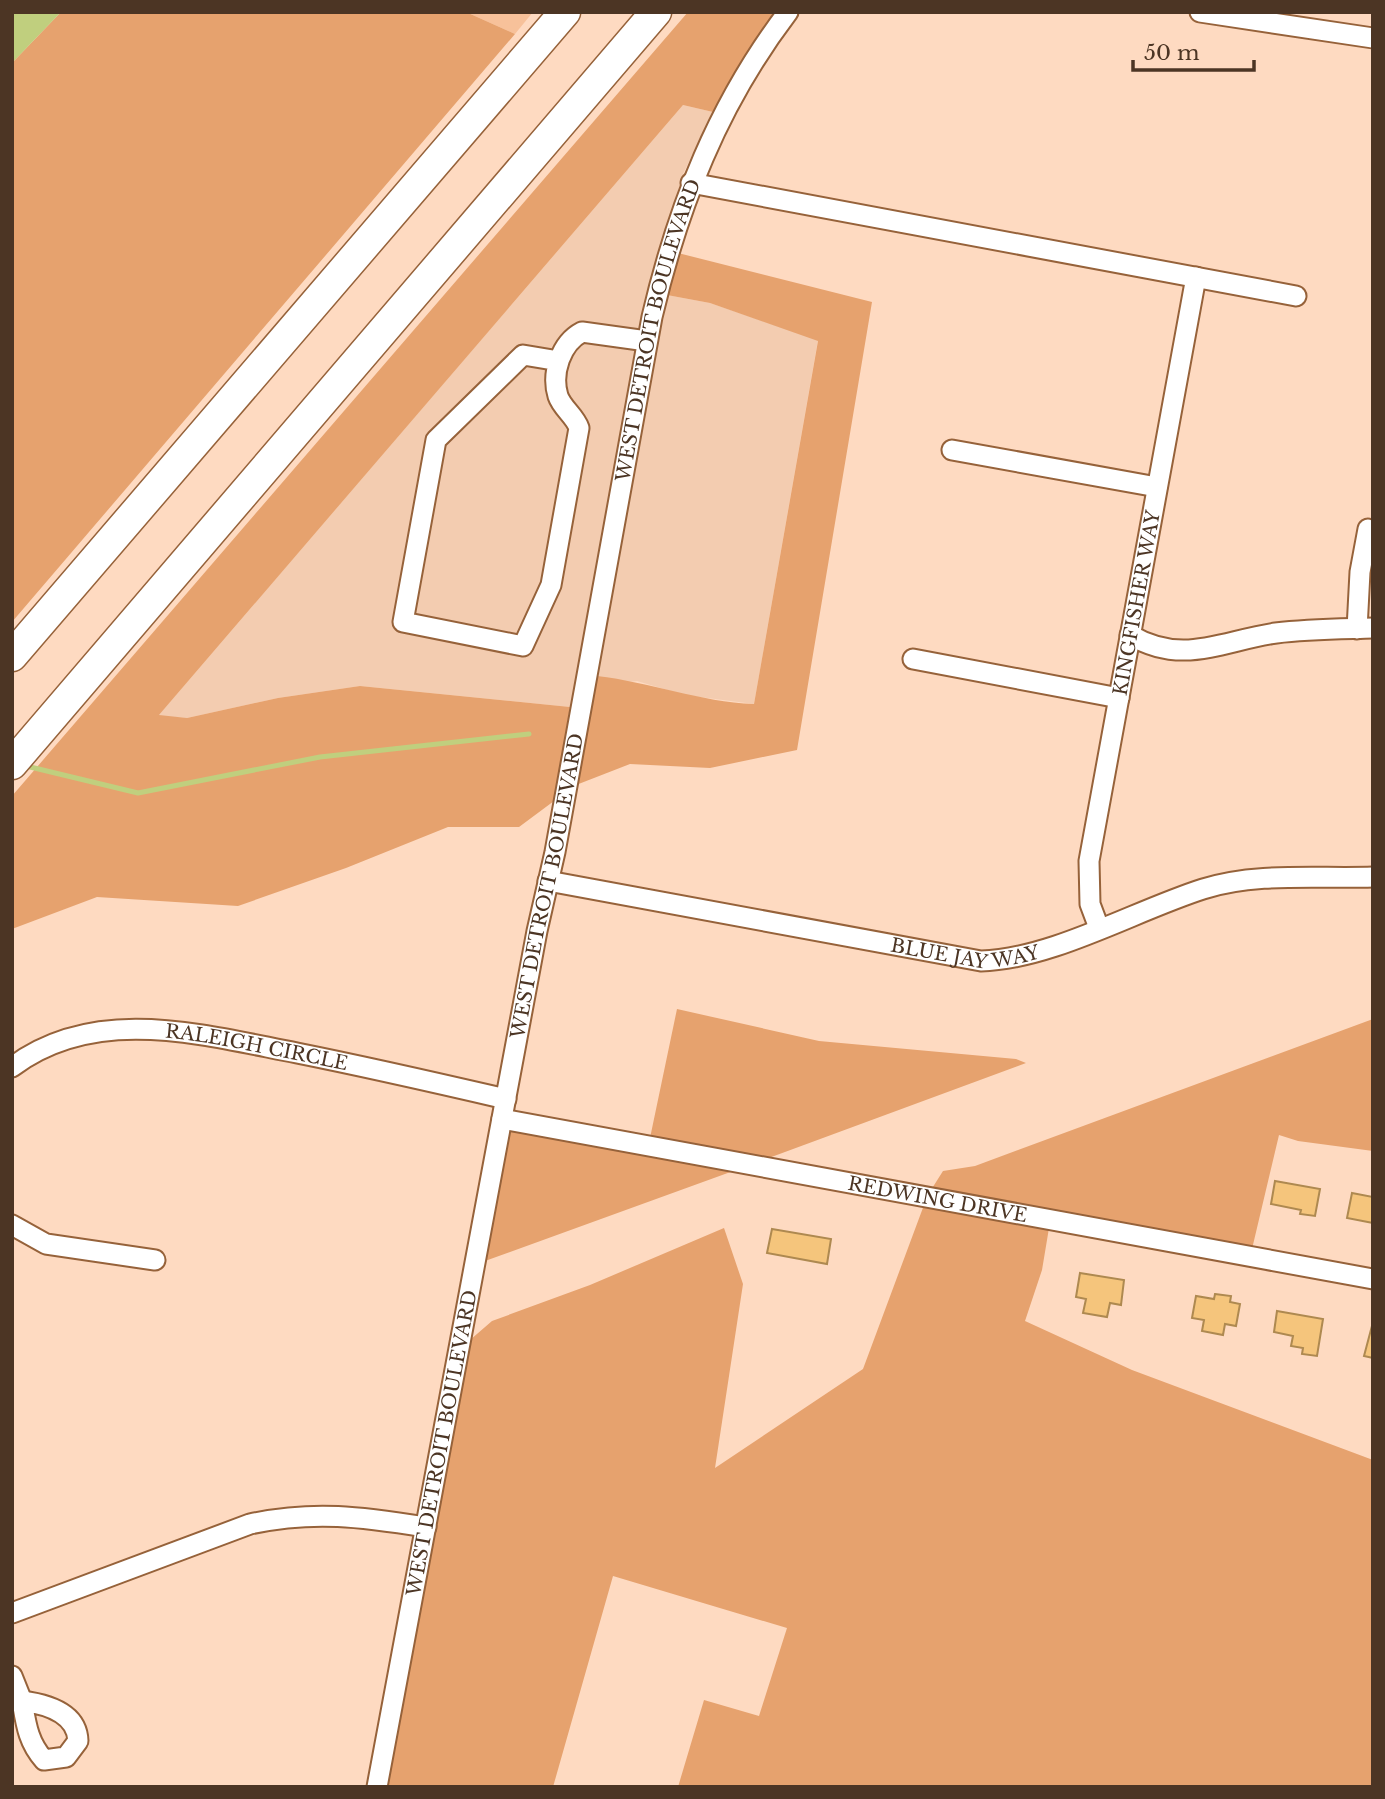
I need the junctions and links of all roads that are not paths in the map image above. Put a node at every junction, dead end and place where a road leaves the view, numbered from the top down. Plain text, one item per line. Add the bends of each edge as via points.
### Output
1 (565, 12) edge
2 (656, 12) edge
3 (788, 12) edge
4 (1200, 12) edge
5 (1373, 38) edge
6 (691, 183) junction
7 (1196, 277) junction
8 (1296, 296) dead end
9 (647, 341) junction
10 (559, 361) junction
11 (952, 450) dead end
12 (1157, 487) junction
13 (1368, 529) dead end
14 (1365, 628) edge
15 (1130, 635) junction
16 (12, 656) edge
17 (913, 659) dead end
18 (1119, 698) junction
19 (12, 764) edge
20 (1373, 877) edge
21 (548, 881) junction
22 (1099, 928) junction
23 (12, 1067) edge
24 (506, 1099) junction
25 (502, 1119) junction
26 (12, 1225) edge
27 (155, 1260) dead end
28 (1373, 1279) edge
29 (426, 1527) junction
30 (12, 1613) edge
31 (12, 1676) edge
32 (22, 1701) dead end
33 (376, 1787) edge

1 - 16 highway
2 - 19 highway
3 - 6 street, WEST DETROIT BOULEVARD via 727,105
4 - 5 street
6 - 7 street
6 - 9 street, WEST DETROIT BOULEVARD
7 - 8 street
7 - 12 street, KINGFISHER WAY
9 - 10 street via 582,332 569,342
9 - 21 street, WEST DETROIT BOULEVARD
10 - 10 street via 558,396 579,428 551,585 523,646 403,622 436,440 523,355
11 - 12 street
12 - 15 street, KINGFISHER WAY
13 - 14 street via 1360,572
14 - 15 street via 1280,633 1191,651 1159,649
15 - 18 street, KINGFISHER WAY
17 - 18 street
18 - 22 street, KINGFISHER WAY via 1088,861 1090,904
20 - 22 street, BLUE JAY WAY via 1228,883
21 - 22 street, BLUE JAY WAY via 981,961 1025,956
21 - 24 street, WEST DETROIT BOULEVARD
23 - 24 street, RALEIGH CIRCLE via 54,1043 80,1036 162,1029 344,1062
24 - 25 street, WEST DETROIT BOULEVARD
25 - 28 street, REDWING DRIVE
25 - 29 street, WEST DETROIT BOULEVARD
26 - 27 street via 46,1244
29 - 30 street via 347,1515 250,1524
29 - 33 street, WEST DETROIT BOULEVARD
31 - 32 street

